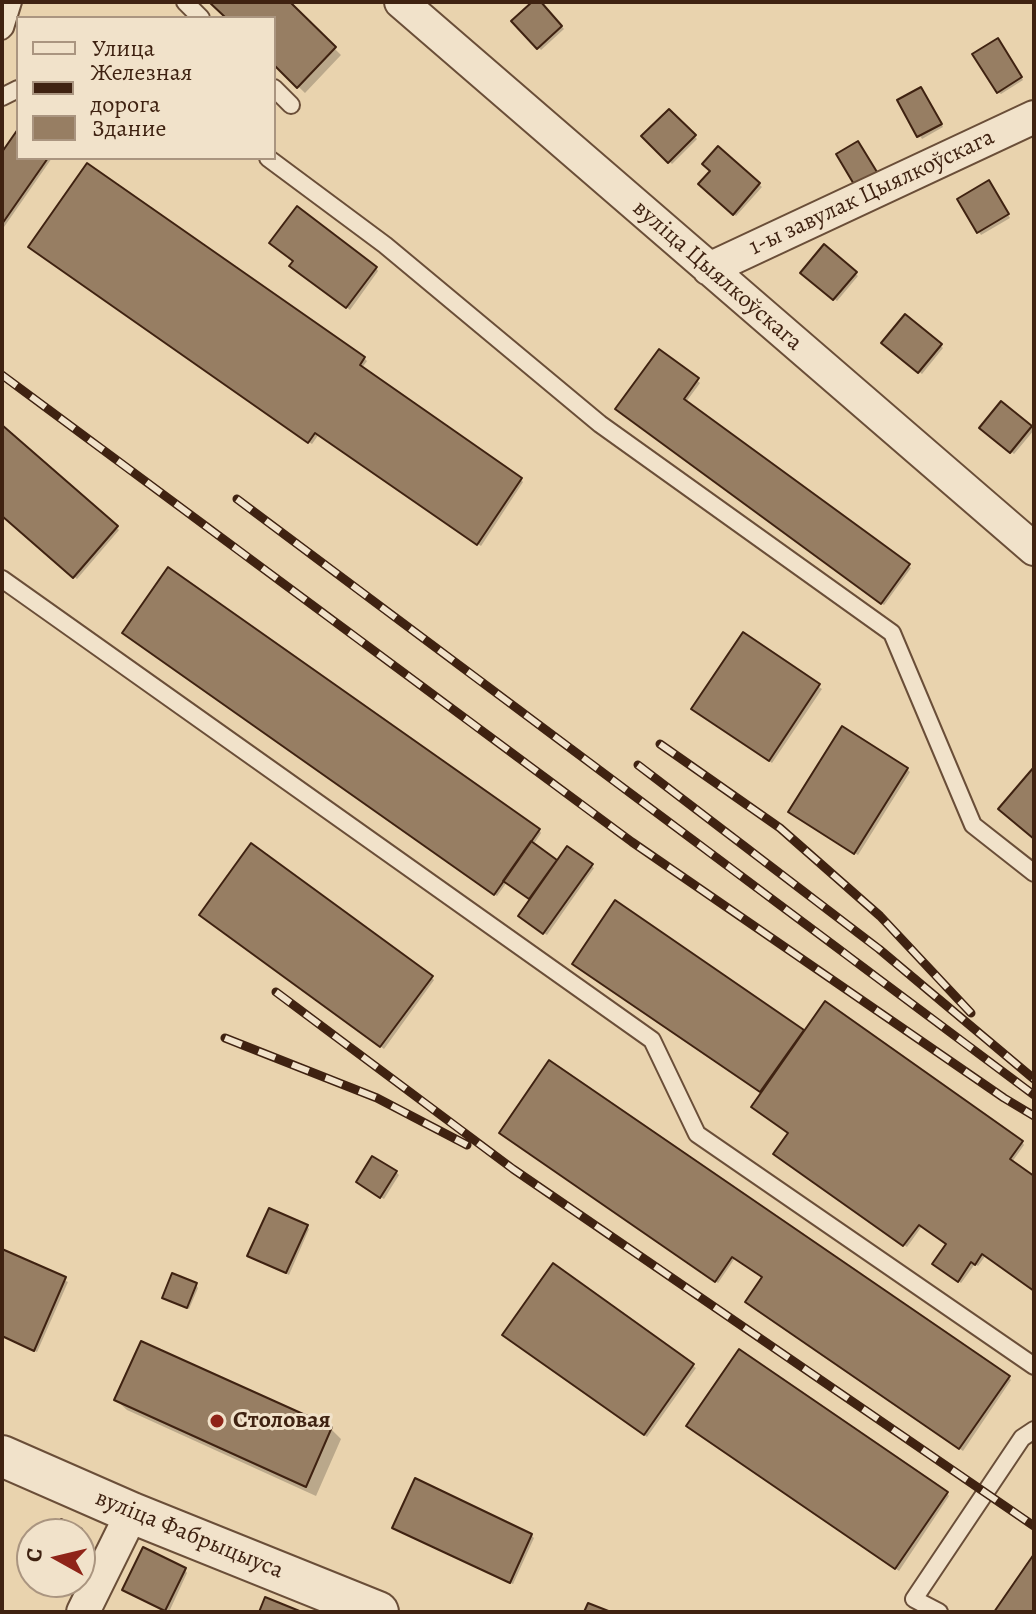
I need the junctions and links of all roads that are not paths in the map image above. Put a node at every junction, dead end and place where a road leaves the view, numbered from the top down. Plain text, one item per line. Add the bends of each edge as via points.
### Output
1 (13, 2) edge
2 (401, 2) edge
3 (2, 31) edge
4 (276, 90) edge
5 (291, 105) dead end
6 (1034, 117) edge
7 (271, 160) edge
8 (709, 269) junction
9 (1034, 549) edge
10 (2, 579) edge
11 (1034, 873) edge
12 (1034, 1366) edge
13 (1034, 1430) edge
14 (2, 1456) edge
15 (132, 1513) junction
16 (83, 1612) edge
17 (378, 1612) edge
18 (939, 1612) edge

1 - 3 lane
2 - 8 street, вуліца Цыялкоўскага
4 - 5 lane
6 - 8 street, 1-ы завулак Цыялкоўскага
7 - 11 lane via 385,245 600,424 892,633 973,825
8 - 9 street, вуліца Цыялкоўскага
10 - 12 lane via 652,1040 697,1134
13 - 18 lane via 1022,1438 914,1599
14 - 15 street, вуліца Фабрыцыуса
15 - 16 street
15 - 17 street, вуліца Фабрыцыуса

